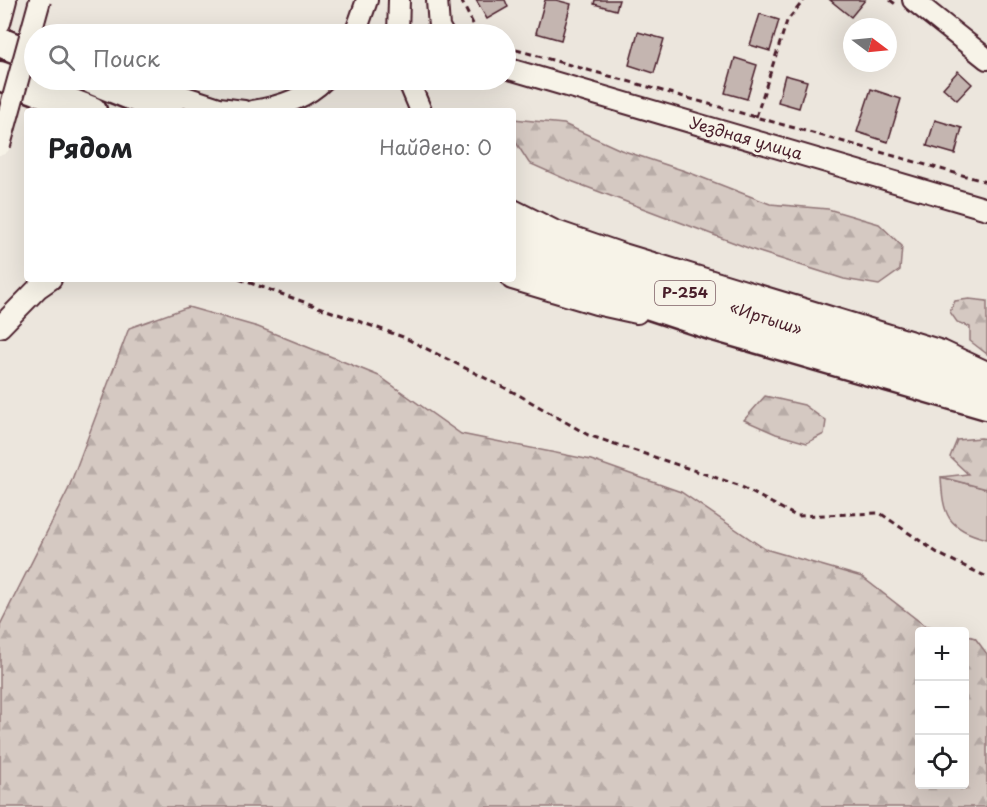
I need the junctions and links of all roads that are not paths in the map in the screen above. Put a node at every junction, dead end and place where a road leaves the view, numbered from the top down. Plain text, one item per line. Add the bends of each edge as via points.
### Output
1 (6, 0) edge
2 (40, 0) edge
3 (367, 0) edge
4 (399, 0) edge
5 (437, 0) edge
6 (913, 0) edge
7 (0, 23) edge
8 (33, 24) edge
9 (359, 24) edge
10 (398, 24) edge
11 (439, 24) edge
12 (0, 42) edge
13 (24, 52) edge
14 (24, 58) edge
15 (987, 59) edge
16 (516, 71) edge
17 (4, 80) edge
18 (24, 87) edge
19 (32, 90) edge
20 (118, 90) edge
21 (164, 90) edge
22 (311, 90) edge
23 (412, 90) edge
24 (83, 108) edge
25 (163, 108) edge
26 (219, 108) edge
27 (273, 108) edge
28 (420, 108) edge
29 (0, 145) edge
30 (987, 209) edge
31 (516, 211) edge
32 (516, 237) edge
33 (516, 261) edge
34 (516, 280) edge
35 (47, 282) edge
36 (714, 326) junction
37 (0, 327) edge
38 (987, 372) edge
39 (987, 385) edge
40 (987, 405) edge

1 - 7 street
2 - 8 street, bridge
3 - 9 street
4 - 10 street
5 - 11 street
6 - 15 street
12 - 13 highway
14 - 29 street, bridge
16 - 30 street, Уездная улица
17 - 18 highway
19 - 24 highway
20 - 25 highway
21 - 26 street
22 - 27 street
23 - 28 street
31 - 38 street via 564,234 942,351
32 - 39 highway, «Иртыш» / Р-254 via 858,348
33 - 36 highway, «Иртыш» / Р-254
34 - 36 street via 606,306
35 - 37 street
36 - 40 highway, «Иртыш» / Р-254

